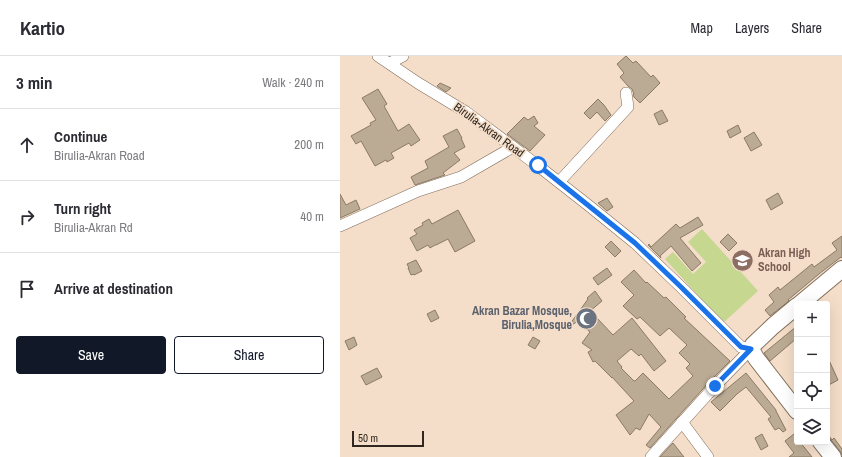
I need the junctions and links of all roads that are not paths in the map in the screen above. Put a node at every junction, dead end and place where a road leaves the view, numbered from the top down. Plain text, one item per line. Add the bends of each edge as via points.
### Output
1 (378, 56) edge
2 (403, 56) edge
3 (390, 63) junction
4 (626, 93) dead end
5 (513, 146) junction
6 (559, 182) junction
7 (340, 226) edge
8 (842, 269) edge
9 (804, 301) edge
10 (794, 308) edge
11 (751, 349) junction
12 (795, 409) edge
13 (682, 422) junction
14 (823, 445) edge
15 (651, 457) edge
16 (708, 457) edge
17 (833, 457) edge

1 - 3 street, Birulia-Akran Road
2 - 3 street
3 - 5 street, Birulia-Akran Road
4 - 6 street via 628,107
5 - 6 street, Birulia-Akran Road
5 - 7 street via 461,177 418,191
6 - 11 street, Birulia-Akran Road via 635,243 741,347
8 - 9 highway
10 - 11 highway
11 - 12 highway, Birulia-Akran Road
11 - 13 street
13 - 15 street
13 - 16 street
14 - 17 highway

